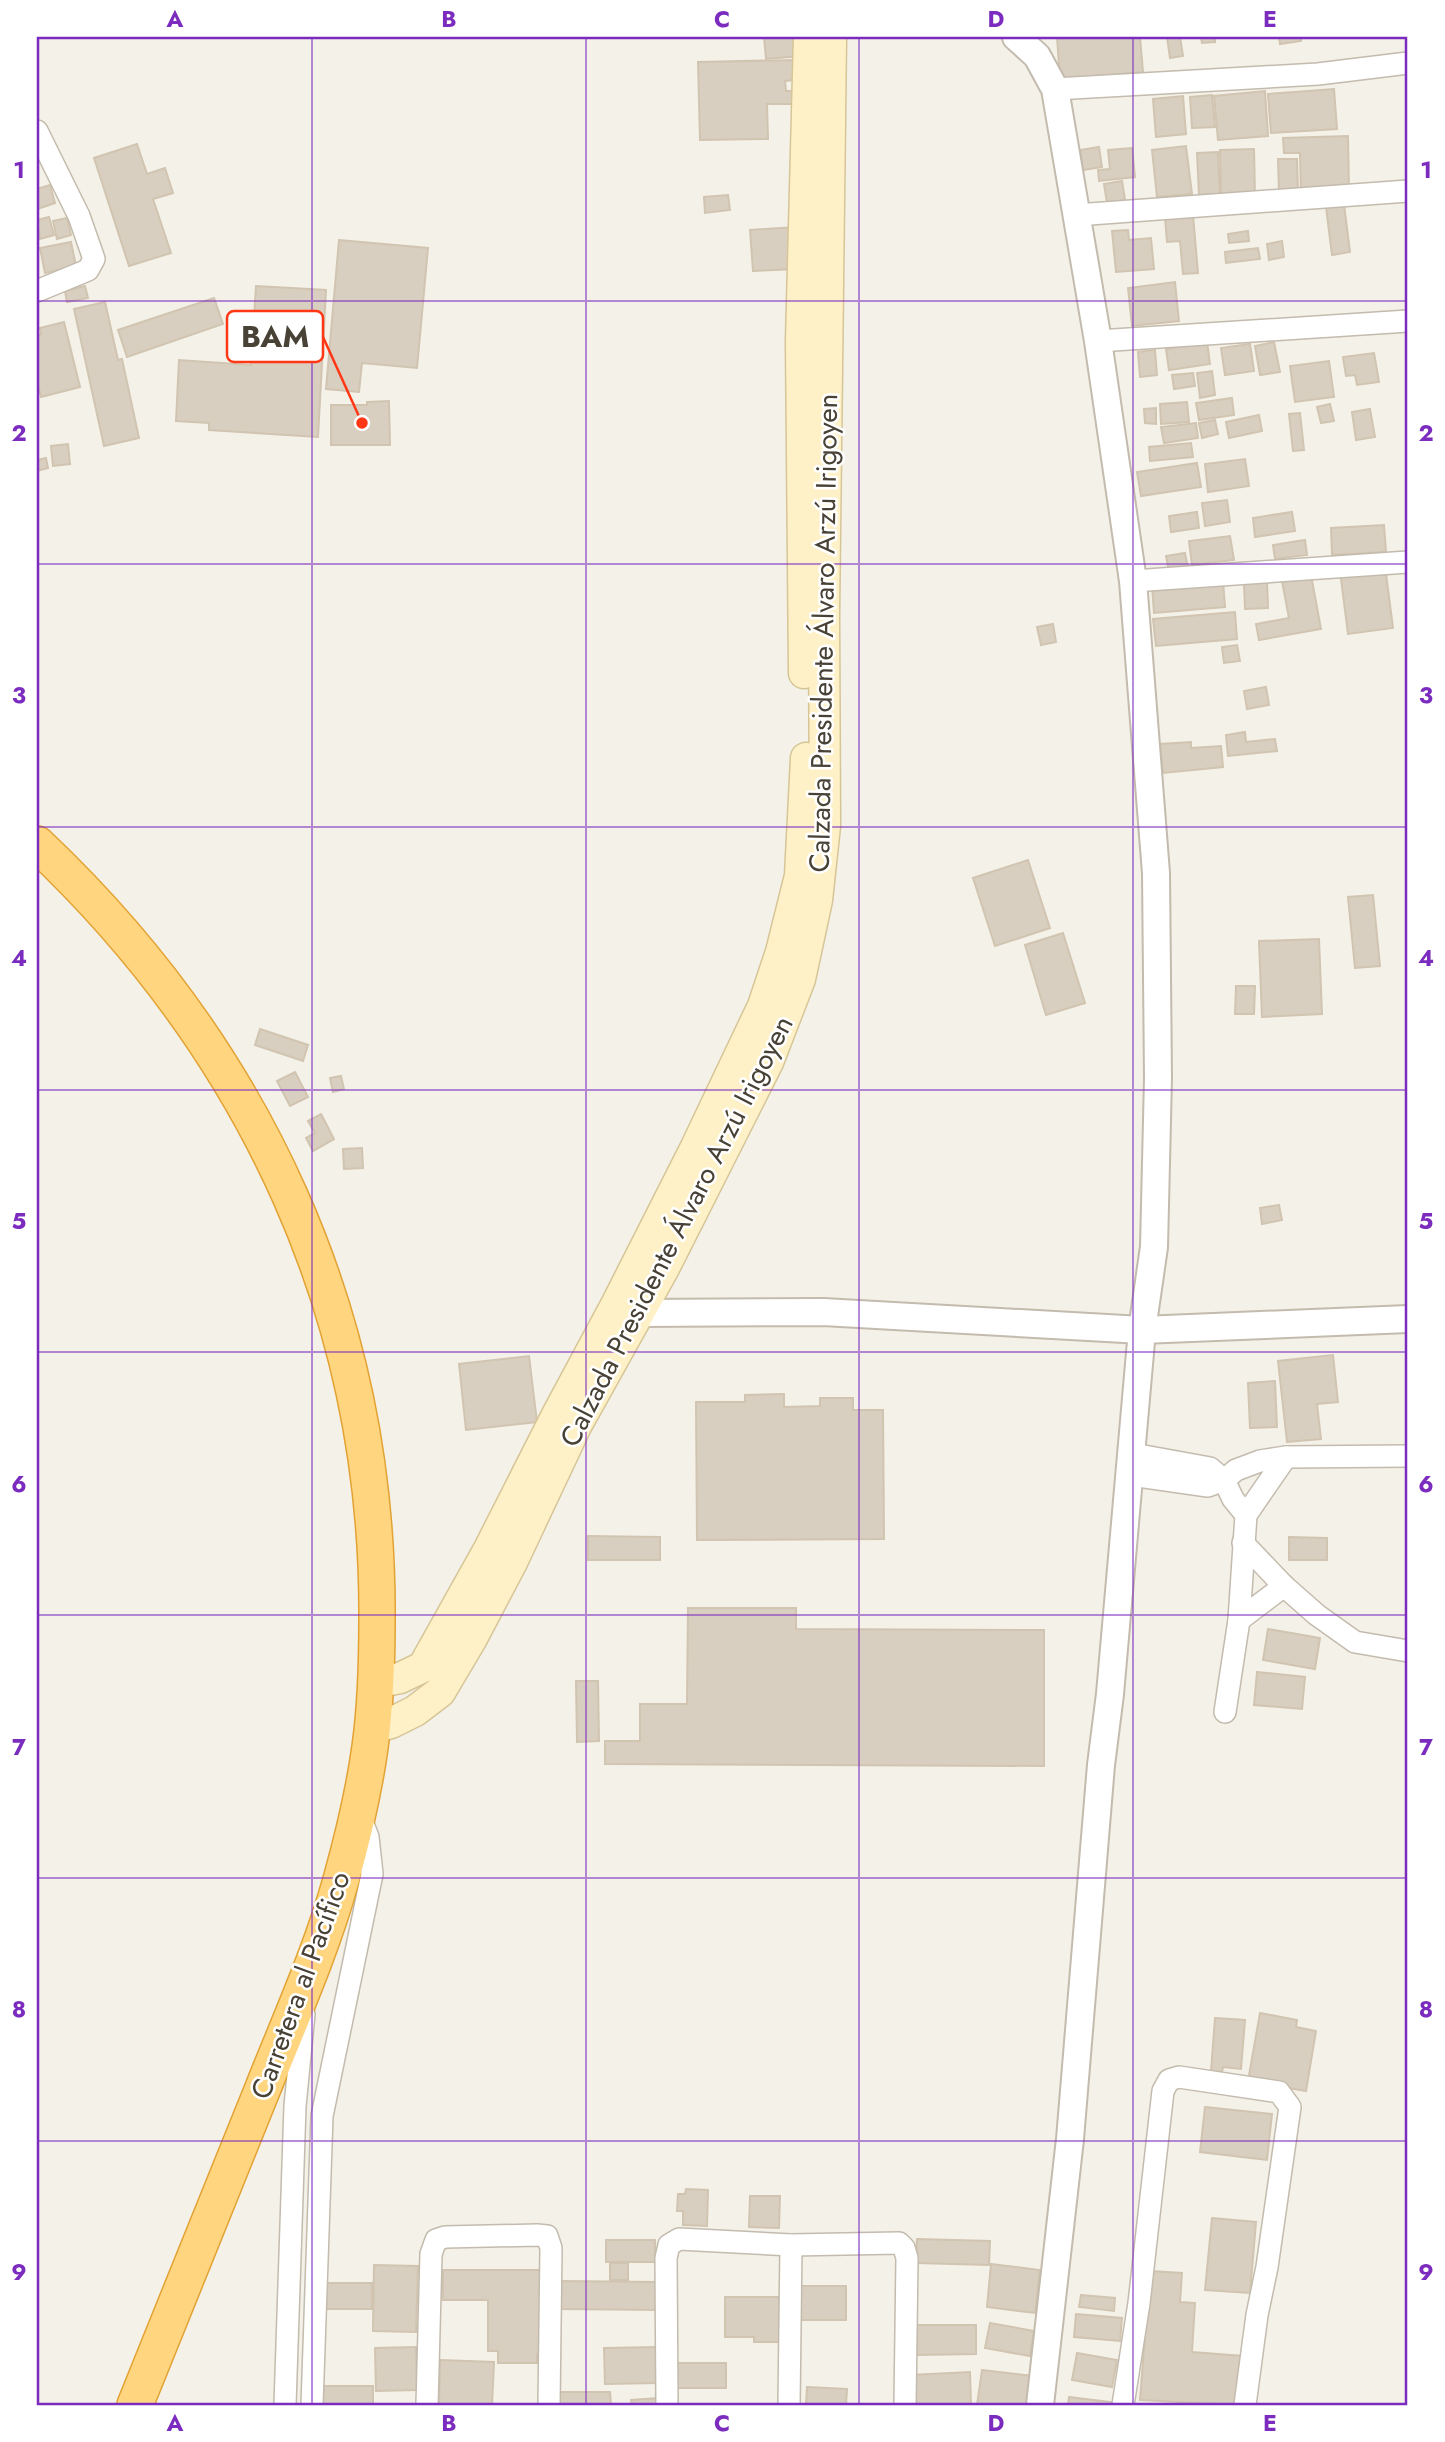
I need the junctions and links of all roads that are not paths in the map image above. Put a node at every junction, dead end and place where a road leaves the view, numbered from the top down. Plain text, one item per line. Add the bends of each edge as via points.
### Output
1 (809, 37) edge
2 (831, 37) edge
3 (1016, 37) edge
4 (1408, 63) edge
5 (1055, 89) junction
6 (37, 131) edge
7 (1408, 191) edge
8 (1076, 215) junction
9 (37, 291) edge
10 (1408, 321) edge
11 (1097, 341) junction
12 (1408, 562) edge
13 (1133, 581) junction
14 (37, 844) edge
15 (627, 1308) junction
16 (1408, 1319) edge
17 (1142, 1330) junction
18 (1408, 1456) edge
19 (1286, 1457) junction
20 (1132, 1465) junction
21 (1224, 1480) junction
22 (1246, 1515) junction
23 (1243, 1543) junction
24 (1284, 1586) junction
25 (1239, 1620) junction
26 (1408, 1651) edge
27 (375, 1683) junction
28 (1225, 1712) dead end
29 (372, 1728) junction
30 (357, 1811) junction
31 (310, 1970) junction
32 (339, 2026) junction
33 (302, 2028) junction
34 (791, 2245) junction
35 (135, 2405) edge
36 (285, 2405) edge
37 (312, 2405) edge
38 (427, 2405) edge
39 (549, 2405) edge
40 (667, 2405) edge
41 (789, 2405) edge
42 (905, 2405) edge
43 (1040, 2405) edge
44 (1124, 2405) edge
45 (1245, 2405) edge

1 - 15 main road, Calzada Presidente Álvaro Arzú Irigoyen via 802,341 806,761 800,876 764,1006 695,1149
2 - 15 main road, Calzada Presidente Álvaro Arzú Irigoyen via 825,826 813,926 800,979 768,1062 664,1268
3 - 5 street via 1037,56
4 - 5 street via 1318,74
5 - 8 street
6 - 9 street via 79,216 94,259 89,270
7 - 8 street
8 - 11 street
10 - 11 street
11 - 13 street
12 - 13 street
13 - 17 street via 1156,873 1154,1247
14 - 27 highway, Carretera al Pacífico via 136,947 195,1024 258,1128 309,1238 346,1353 367,1460 378,1593
15 - 17 street via 823,1312
15 - 27 main road, Calzada Presidente Álvaro Arzú Irigoyen via 558,1413 423,1667
15 - 29 main road, Calzada Presidente Álvaro Arzú Irigoyen via 492,1600 440,1692 415,1711
16 - 17 street
17 - 20 street
18 - 19 street
19 - 21 street via 1260,1461
19 - 22 street
20 - 21 street via 1210,1468
20 - 43 street via 1070,2139
21 - 22 street
22 - 23 street
23 - 24 street
23 - 25 street
24 - 25 street
24 - 26 street via 1355,1642
25 - 28 street
27 - 29 highway, Carretera al Pacífico
29 - 30 highway, Carretera al Pacífico
30 - 31 highway, Carretera al Pacífico via 341,1881
30 - 32 street via 368,1837 372,1874
31 - 33 street
31 - 35 highway, Carretera al Pacífico
32 - 33 street
32 - 37 street via 322,2116
33 - 36 street
34 - 40 street via 679,2239 669,2245
34 - 41 street
34 - 42 street via 899,2243 904,2248
38 - 39 street via 431,2254 436,2240 537,2235 547,2236 551,2248
44 - 45 street via 1163,2091 1169,2080 1179,2077 1279,2092 1290,2107

